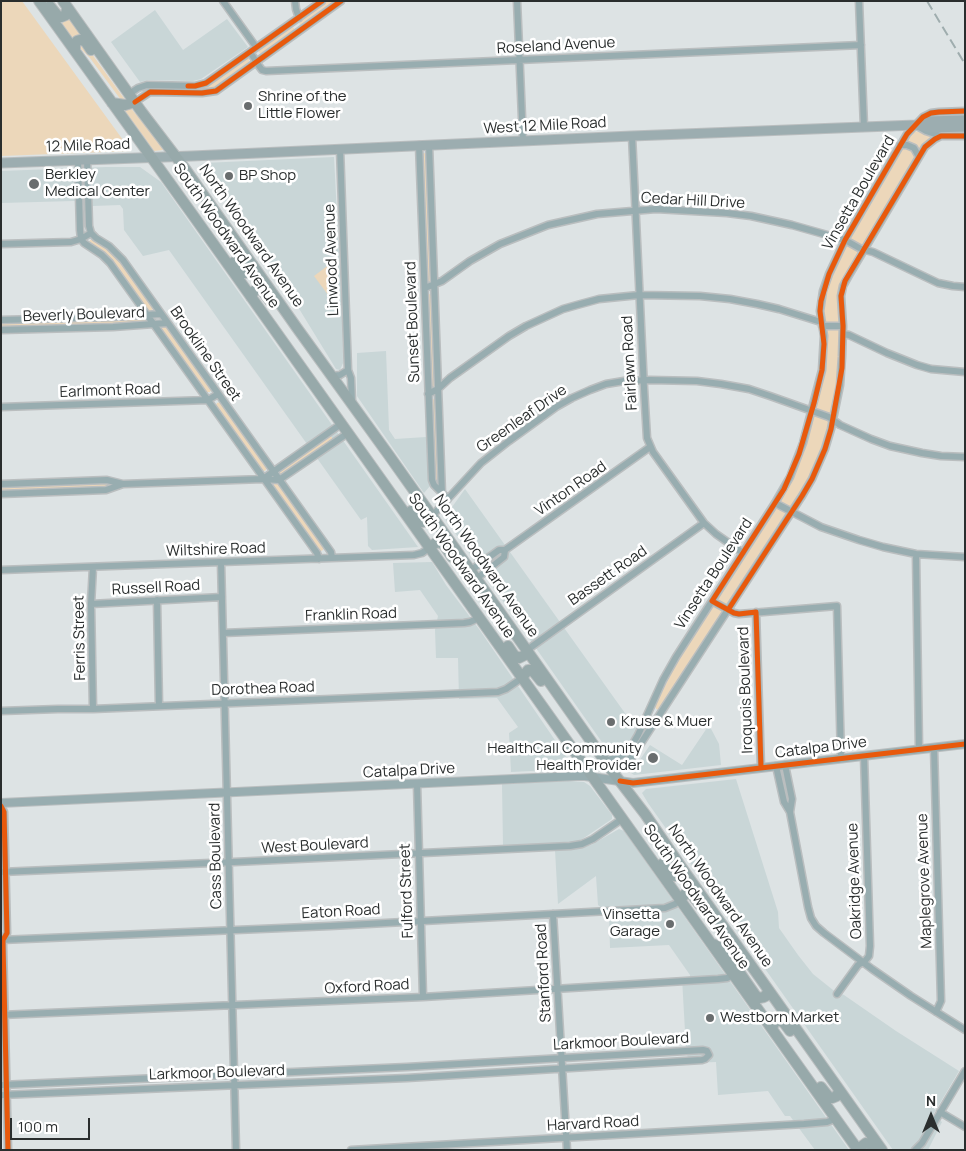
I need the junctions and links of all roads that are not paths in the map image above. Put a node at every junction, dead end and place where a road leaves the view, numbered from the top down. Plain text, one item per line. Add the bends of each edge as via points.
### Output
1 (39, 1) edge
2 (47, 1) edge
3 (223, 1) edge
4 (295, 1) edge
5 (322, 1) edge
6 (341, 1) edge
7 (517, 1) edge
8 (859, 1) edge
9 (65, 4) edge
10 (296, 20) junction
11 (299, 31) junction
12 (861, 45) junction
13 (256, 47) junction
14 (75, 51) junction
15 (250, 52) junction
16 (520, 60) junction
17 (256, 61) junction
18 (132, 98) junction
19 (112, 103) junction
20 (965, 111) edge
21 (965, 120) edge
22 (916, 125) junction
23 (864, 127) junction
24 (965, 127) edge
25 (632, 136) junction
26 (941, 136) junction
27 (965, 136) edge
28 (523, 141) junction
29 (419, 145) junction
30 (429, 145) junction
31 (900, 145) junction
32 (340, 149) junction
33 (175, 156) junction
34 (151, 157) junction
35 (919, 157) junction
36 (82, 160) junction
37 (1, 162) edge
38 (178, 195) junction
39 (636, 210) junction
40 (90, 233) junction
41 (81, 239) junction
42 (845, 240) junction
43 (1, 244) edge
44 (864, 249) junction
45 (253, 265) junction
46 (434, 285) junction
47 (965, 287) edge
48 (425, 288) junction
49 (639, 295) junction
50 (251, 297) junction
51 (161, 314) junction
52 (148, 316) junction
53 (1, 320) edge
54 (167, 323) junction
55 (154, 324) junction
56 (822, 324) junction
57 (843, 326) junction
58 (297, 328) junction
59 (1, 330) edge
60 (843, 334) junction
61 (348, 370) junction
62 (965, 372) edge
63 (332, 376) junction
64 (643, 380) junction
65 (438, 389) junction
66 (218, 394) junction
67 (428, 394) junction
68 (208, 400) junction
69 (352, 404) junction
70 (1, 407) edge
71 (812, 412) junction
72 (833, 420) junction
73 (341, 424) junction
74 (348, 433) junction
75 (650, 448) junction
76 (965, 457) edge
77 (273, 472) junction
78 (380, 478) junction
79 (263, 479) junction
80 (280, 480) junction
81 (1, 484) edge
82 (123, 484) junction
83 (1, 494) edge
84 (442, 494) junction
85 (448, 499) junction
86 (775, 503) junction
87 (791, 512) junction
88 (432, 516) junction
89 (704, 523) junction
90 (429, 548) junction
91 (743, 552) junction
92 (916, 554) junction
93 (965, 557) edge
94 (319, 558) junction
95 (332, 558) junction
96 (221, 562) junction
97 (93, 567) junction
98 (1, 570) edge
99 (473, 575) junction
100 (222, 596) junction
101 (157, 600) junction
102 (712, 601) junction
103 (91, 604) junction
104 (728, 610) junction
105 (756, 612) junction
106 (479, 618) junction
107 (223, 633) junction
108 (527, 650) junction
109 (522, 678) junction
110 (225, 703) junction
111 (159, 706) junction
112 (93, 709) junction
113 (1, 711) edge
114 (649, 711) junction
115 (659, 716) junction
116 (584, 731) junction
117 (965, 744) edge
118 (934, 748) junction
119 (919, 749) junction
120 (864, 756) junction
121 (841, 758) junction
122 (605, 761) junction
123 (786, 765) junction
124 (776, 766) junction
125 (761, 768) junction
126 (612, 771) junction
127 (593, 778) junction
128 (620, 781) junction
129 (417, 784) junction
130 (227, 793) junction
131 (1, 804) edge
132 (790, 812) junction
133 (622, 819) junction
134 (419, 853) junction
135 (229, 862) junction
136 (682, 868) junction
137 (3, 872) edge
138 (680, 900) junction
139 (553, 914) junction
140 (421, 921) junction
141 (230, 930) junction
142 (2, 939) edge
143 (710, 943) junction
144 (742, 952) junction
145 (863, 962) junction
146 (733, 975) junction
147 (558, 989) junction
148 (768, 990) junction
149 (837, 994) dead end
150 (423, 996) junction
151 (232, 1005) junction
152 (936, 1012) junction
153 (3, 1015) edge
154 (965, 1030) edge
155 (775, 1034) junction
156 (562, 1058) junction
157 (407, 1067) junction
158 (563, 1068) junction
159 (234, 1074) junction
160 (964, 1076) edge
161 (407, 1078) junction
162 (831, 1079) junction
163 (118, 1080) junction
164 (4, 1085) edge
165 (234, 1085) junction
166 (118, 1090) junction
167 (839, 1090) junction
168 (4, 1095) edge
169 (940, 1112) junction
170 (835, 1119) junction
171 (965, 1127) edge
172 (567, 1138) junction
173 (8, 1150) edge
174 (236, 1150) edge
175 (351, 1150) edge
176 (567, 1150) edge
177 (859, 1150) edge
178 (877, 1150) edge
179 (882, 1150) edge
180 (915, 1150) edge

1 - 14 main road, South Woodward Avenue
2 - 9 main road via 60,17 66,15
3 - 13 street
4 - 10 street
5 - 10 street
6 - 11 street
7 - 16 street
8 - 12 street
9 - 18 main road, North Woodward Avenue
10 - 11 street
10 - 13 street
11 - 17 street
12 - 16 street, Roseland Avenue
12 - 23 street
13 - 15 street
14 - 18 main road via 77,41 85,42 116,83
14 - 19 main road, South Woodward Avenue
15 - 17 street
15 - 18 street via 203,85 147,85 138,88
16 - 17 street, Roseland Avenue via 266,71
16 - 28 street
17 - 18 street via 216,91 150,92
18 - 19 main road via 125,105
18 - 33 main road, North Woodward Avenue
19 - 34 main road, South Woodward Avenue
20 - 22 street, Vinsetta Boulevard via 934,112
21 - 22 main road, West 12 Mile Road
22 - 23 main road, West 12 Mile Road
22 - 24 main road, West 12 Mile Road
22 - 26 street
22 - 31 street, Vinsetta Boulevard
23 - 25 main road, West 12 Mile Road
25 - 28 main road, West 12 Mile Road
25 - 39 street, Fairlawn Road
26 - 27 street
26 - 35 street, Vinsetta Boulevard via 929,143
28 - 30 main road, West 12 Mile Road
29 - 30 main road, West 12 Mile Road
29 - 32 main road, West 12 Mile Road
29 - 48 street, Sunset Boulevard
30 - 46 street, Sunset Boulevard
31 - 35 street, Vinsetta Boulevard via 914,148
31 - 42 street, Vinsetta Boulevard
32 - 33 main road, West 12 Mile Road
32 - 61 street, Linwood Avenue
33 - 34 main road, 12 Mile Road
33 - 45 main road, North Woodward Avenue
34 - 36 main road, 12 Mile Road
34 - 38 main road, South Woodward Avenue
35 - 44 street, Vinsetta Boulevard
36 - 37 main road, 12 Mile Road
36 - 40 street
36 - 41 street
38 - 45 main road via 201,215 239,270 249,272
38 - 50 main road, South Woodward Avenue
39 - 42 street, Cedar Hill Drive via 676,209 745,215
39 - 46 street, Cedar Hill Drive via 584,216 530,231 482,254
39 - 49 street, Fairlawn Road
40 - 41 street
40 - 51 street, Brookline Street via 115,251
41 - 43 street via 65,243
41 - 52 street, Brookline Street via 110,263
42 - 44 street, Cedar Hill Drive
42 - 56 street, Vinsetta Boulevard via 825,283 821,301
44 - 47 street, Cedar Hill Drive via 938,283
44 - 57 street, Vinsetta Boulevard via 842,291
45 - 58 main road, North Woodward Avenue
46 - 48 street, Cedar Hill Drive
46 - 65 street, Sunset Boulevard
48 - 67 street, Sunset Boulevard
49 - 56 street via 730,299 779,309
49 - 64 street, Fairlawn Road
49 - 65 street via 587,302 545,317 510,336
50 - 58 main road via 256,290 263,291 285,322
50 - 73 main road, South Woodward Avenue
51 - 52 street, Beverly Boulevard
51 - 54 street, Brookline Street
52 - 53 street, Beverly Boulevard
52 - 55 street, Brookline Street
54 - 55 street, Beverly Boulevard
54 - 66 street, Brookline Street
55 - 59 street, Beverly Boulevard
55 - 68 street, Brookline Street
56 - 57 street
56 - 71 street, Vinsetta Boulevard via 822,370
57 - 60 street, Vinsetta Boulevard
58 - 63 main road, North Woodward Avenue
60 - 62 street via 917,365
60 - 72 street, Vinsetta Boulevard via 842,368
61 - 63 street
61 - 69 street, Linwood Avenue
63 - 69 main road, North Woodward Avenue
64 - 71 street, Greenleaf Drive via 721,384 770,396
64 - 75 street, Fairlawn Road
64 - 85 street, Greenleaf Drive via 606,384 564,403 492,453
65 - 67 street
65 - 84 street, Sunset Boulevard
66 - 68 street, Earlmont Road
66 - 77 street, Brookline Street
67 - 84 street, Sunset Boulevard via 432,480
68 - 70 street, Earlmont Road
68 - 79 street, Brookline Street
69 - 88 main road, North Woodward Avenue
71 - 72 street, Greenleaf Drive
71 - 86 street, Vinsetta Boulevard via 790,477
72 - 76 street, Greenleaf Drive via 861,435 898,448
72 - 87 street, Vinsetta Boulevard via 820,461
73 - 74 main road, South Woodward Avenue
73 - 77 street
74 - 78 main road, South Woodward Avenue
74 - 80 street
75 - 89 street, Fairlawn Road
75 - 99 street, Vinton Road via 505,550 499,550
77 - 79 street
77 - 80 street, Brookline Street
78 - 88 main road via 398,492 418,521 428,521
78 - 90 main road, South Woodward Avenue
79 - 80 street
79 - 82 street
79 - 94 street, Brookline Street
80 - 95 street, Brookline Street
81 - 82 street via 107,480
82 - 83 street via 106,490
84 - 85 street, Sunset Boulevard
85 - 88 street, Greenleaf Drive
86 - 87 street
86 - 91 street, Vinsetta Boulevard
87 - 92 street via 859,540
87 - 104 street, Vinsetta Boulevard
88 - 99 main road, North Woodward Avenue
89 - 91 street, Fairlawn Road
89 - 108 street, Bassett Road
90 - 95 street, Wiltshire Road via 414,555
90 - 99 main road via 441,543 458,564
90 - 106 main road, South Woodward Avenue
91 - 102 street, Vinsetta Boulevard
92 - 93 street
92 - 119 street
94 - 95 street, Wiltshire Road
94 - 96 street, Wiltshire Road
96 - 97 street, Wiltshire Road
96 - 100 street, Cass Boulevard
97 - 98 street, Wiltshire Road
97 - 103 street, Ferris Street
99 - 108 main road, North Woodward Avenue
100 - 101 street, Russell Road
100 - 107 street, Cass Boulevard
101 - 103 street, Russell Road
101 - 111 street
102 - 104 street
102 - 114 street, Vinsetta Boulevard via 676,657
103 - 112 street, Ferris Street
104 - 105 street via 739,614
104 - 115 street, Vinsetta Boulevard
105 - 121 street via 837,606
105 - 125 street, Iroquois Boulevard
106 - 107 street, Franklin Road via 464,623
106 - 108 main road via 494,628 516,657 525,655
106 - 109 main road, South Woodward Avenue
107 - 110 street, Cass Boulevard
108 - 116 main road, North Woodward Avenue
109 - 110 street, Dorothea Road via 498,692
109 - 116 main road via 532,670 567,716
109 - 127 main road, South Woodward Avenue
110 - 111 street, Dorothea Road
110 - 130 street, Cass Boulevard
111 - 112 street, Dorothea Road
112 - 113 street, Dorothea Road
114 - 115 street
114 - 122 street, Vinsetta Boulevard via 626,753
115 - 126 street, Vinsetta Boulevard via 630,760
116 - 122 main road, North Woodward Avenue
117 - 118 street, Catalpa Drive
118 - 119 street, Catalpa Drive
118 - 152 street, Maplegrove Avenue via 941,1001
119 - 120 street, Catalpa Drive
120 - 121 street, Catalpa Drive
120 - 145 street, Oakridge Avenue via 870,946 869,956
121 - 123 street, Catalpa Drive
122 - 126 main road, North Woodward Avenue
123 - 124 street, Catalpa Drive
123 - 132 street via 792,799
124 - 125 street, Catalpa Drive
124 - 132 street via 784,802
125 - 128 street, Catalpa Drive via 633,783
126 - 128 main road, North Woodward Avenue
127 - 128 street, Catalpa Drive
127 - 129 street, Catalpa Drive via 577,776
127 - 133 main road, South Woodward Avenue
128 - 136 main road, North Woodward Avenue
129 - 130 street, Catalpa Drive
129 - 134 street, Fulford Street
130 - 131 street, Catalpa Drive
130 - 135 street, Cass Boulevard
131 - 137 street via 4,812
132 - 145 street via 811,918 824,933
133 - 134 street, West Boulevard via 578,845
133 - 136 main road via 635,826 669,874 678,876
133 - 138 main road, South Woodward Avenue
134 - 135 street, West Boulevard
134 - 140 street, Fulford Street
135 - 137 street, West Boulevard
135 - 141 street, Cass Boulevard
136 - 144 main road, North Woodward Avenue
137 - 142 street via 7,933
138 - 139 street, Eaton Road via 665,908
138 - 143 main road, South Woodward Avenue
138 - 144 main road via 690,893 729,945
139 - 140 street, Eaton Road
139 - 147 street, Stanford Road
140 - 141 street, Eaton Road
140 - 150 street, Fulford Street
141 - 142 street, Eaton Road
141 - 151 street, Cass Boulevard
142 - 153 street
143 - 146 main road, South Woodward Avenue
143 - 148 main road via 724,950 759,998 766,996
144 - 148 main road, North Woodward Avenue
145 - 149 street, Oakridge Avenue
145 - 152 street
146 - 147 street, Oxford Road via 718,979
146 - 155 main road, South Woodward Avenue
147 - 150 street, Oxford Road
147 - 156 street, Stanford Road
148 - 162 main road, North Woodward Avenue
150 - 151 street, Oxford Road
151 - 153 street, Oxford Road
151 - 159 street, Cass Boulevard
152 - 154 street
153 - 164 street
155 - 162 main road via 772,1026 779,1020 784,1022 816,1068
155 - 167 main road via 797,1052 829,1097 837,1096
155 - 170 main road, South Woodward Avenue
156 - 157 street, Larkmoor Boulevard
156 - 158 street, Stanford Road
156 - 158 street, Larkmoor Boulevard via 703,1050 709,1055 702,1060
157 - 159 street, Larkmoor Boulevard
157 - 161 street
158 - 161 street, Larkmoor Boulevard
158 - 172 street, Stanford Road
159 - 163 street, Larkmoor Boulevard
159 - 165 street, Cass Boulevard
160 - 169 street
161 - 165 street, Larkmoor Boulevard
162 - 167 main road, North Woodward Avenue
163 - 164 street, Larkmoor Boulevard
163 - 166 street
164 - 168 street
165 - 166 street, Larkmoor Boulevard
165 - 174 street, Cass Boulevard
166 - 168 street, Larkmoor Boulevard
167 - 179 main road, North Woodward Avenue
168 - 173 street
169 - 171 street
169 - 180 street
170 - 172 street, Harvard Road via 804,1124
170 - 177 main road, South Woodward Avenue
172 - 175 street, Harvard Road
172 - 176 street, Stanford Road
177 - 178 main road via 868,1143

